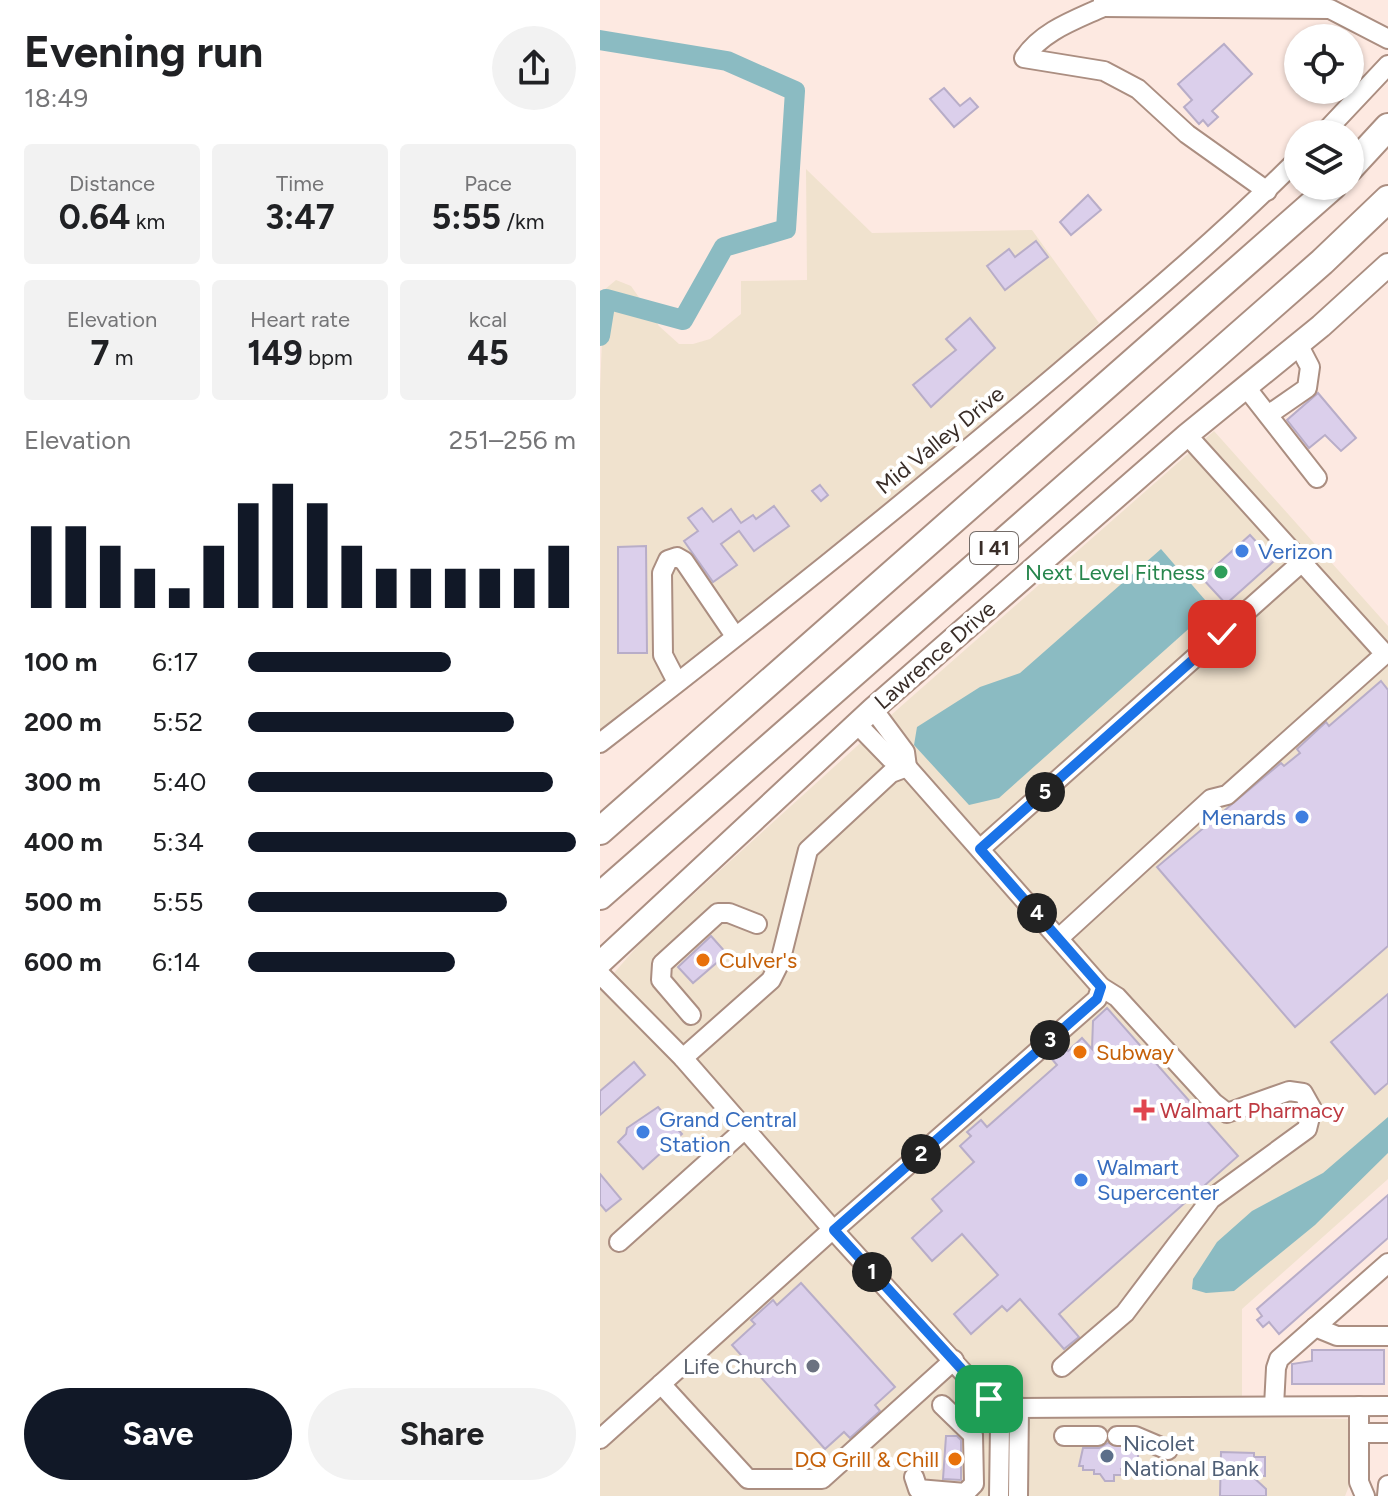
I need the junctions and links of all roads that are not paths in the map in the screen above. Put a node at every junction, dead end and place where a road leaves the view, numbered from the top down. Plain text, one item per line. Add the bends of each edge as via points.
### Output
1 (1103, 4) edge
2 (1242, 5) edge
3 (1344, 8) edge
4 (1388, 39) edge
5 (1388, 65) edge
6 (1336, 120) edge
7 (1388, 127) edge
8 (1364, 153) edge
9 (1284, 173) edge
10 (1267, 191) junction
11 (1388, 199) edge
12 (1317, 200) edge
13 (1388, 265) edge
14 (1298, 344) junction
15 (1245, 386) junction
16 (1268, 415) junction
17 (1187, 435) junction
18 (1317, 478) dead end
19 (1302, 562) junction
20 (735, 636) junction
21 (677, 682) junction
22 (865, 717) junction
23 (600, 743) edge
24 (907, 767) junction
25 (600, 831) edge
26 (980, 849) junction
27 (600, 896) edge
28 (757, 924) dead end
29 (1059, 938) junction
30 (600, 963) edge
31 (600, 974) edge
32 (1101, 987) junction
33 (691, 1015) dead end
34 (683, 1058) junction
35 (745, 1129) junction
36 (833, 1230) junction
37 (619, 1242) dead end
38 (1388, 1263) edge
39 (1315, 1327) junction
40 (1388, 1336) edge
41 (954, 1360) junction
42 (1062, 1367) dead end
43 (661, 1384) junction
44 (942, 1405) dead end
45 (1274, 1406) junction
46 (1359, 1406) junction
47 (1388, 1406) edge
48 (1019, 1407) junction
49 (995, 1408) junction
50 (1359, 1433) junction
51 (1388, 1433) edge
52 (1064, 1436) dead end
53 (600, 1439) edge
54 (1168, 1450) dead end
55 (914, 1477) dead end
56 (1388, 1485) edge
57 (1359, 1491) edge
58 (999, 1496) edge
59 (1018, 1496) edge
60 (1387, 1496) edge

1 - 2 street
1 - 10 street via 1032,46 1024,58 1104,71 1138,89 1187,134
2 - 3 street
3 - 4 street
5 - 6 street
7 - 8 highway
9 - 10 street, Mid Valley Drive
10 - 20 street, Mid Valley Drive via 933,479
11 - 27 highway, I 41
12 - 25 highway, I 41
13 - 14 main road, Lawrence Drive
14 - 15 main road, Lawrence Drive
14 - 16 street via 1310,367 1307,388
15 - 16 street
15 - 17 main road, Lawrence Drive
16 - 18 street
17 - 19 street
17 - 22 main road, Lawrence Drive
19 - 26 street
19 - 29 street via 1385,654 1227,795 1211,799
20 - 21 street, Mid Valley Drive
20 - 21 street via 684,561 668,560 662,573 663,655
21 - 23 street, Mid Valley Drive
22 - 24 street via 905,752
22 - 30 main road, Lawrence Drive
24 - 26 street
24 - 34 street via 891,773 808,850 771,980
26 - 29 street
28 - 33 street via 718,913 662,964 661,980
29 - 32 street
31 - 34 street
32 - 36 street via 1097,999
32 - 42 street via 1117,997 1227,1113 1289,1091 1303,1093 1312,1109 1307,1129 1211,1199 1125,1313
34 - 35 street
35 - 36 street
35 - 37 street
36 - 41 street
36 - 43 street
38 - 39 street
39 - 40 street via 1337,1336
39 - 45 street via 1276,1364
41 - 43 street via 822,1479 748,1479
41 - 49 street
43 - 53 street
44 - 55 street via 973,1435 974,1484 965,1493 925,1492
45 - 46 street
45 - 48 street
46 - 47 street
46 - 50 street
48 - 49 street
48 - 59 street
49 - 58 street via 1000,1426
50 - 51 street
50 - 57 street
52 - 54 street via 1135,1436
56 - 60 street

